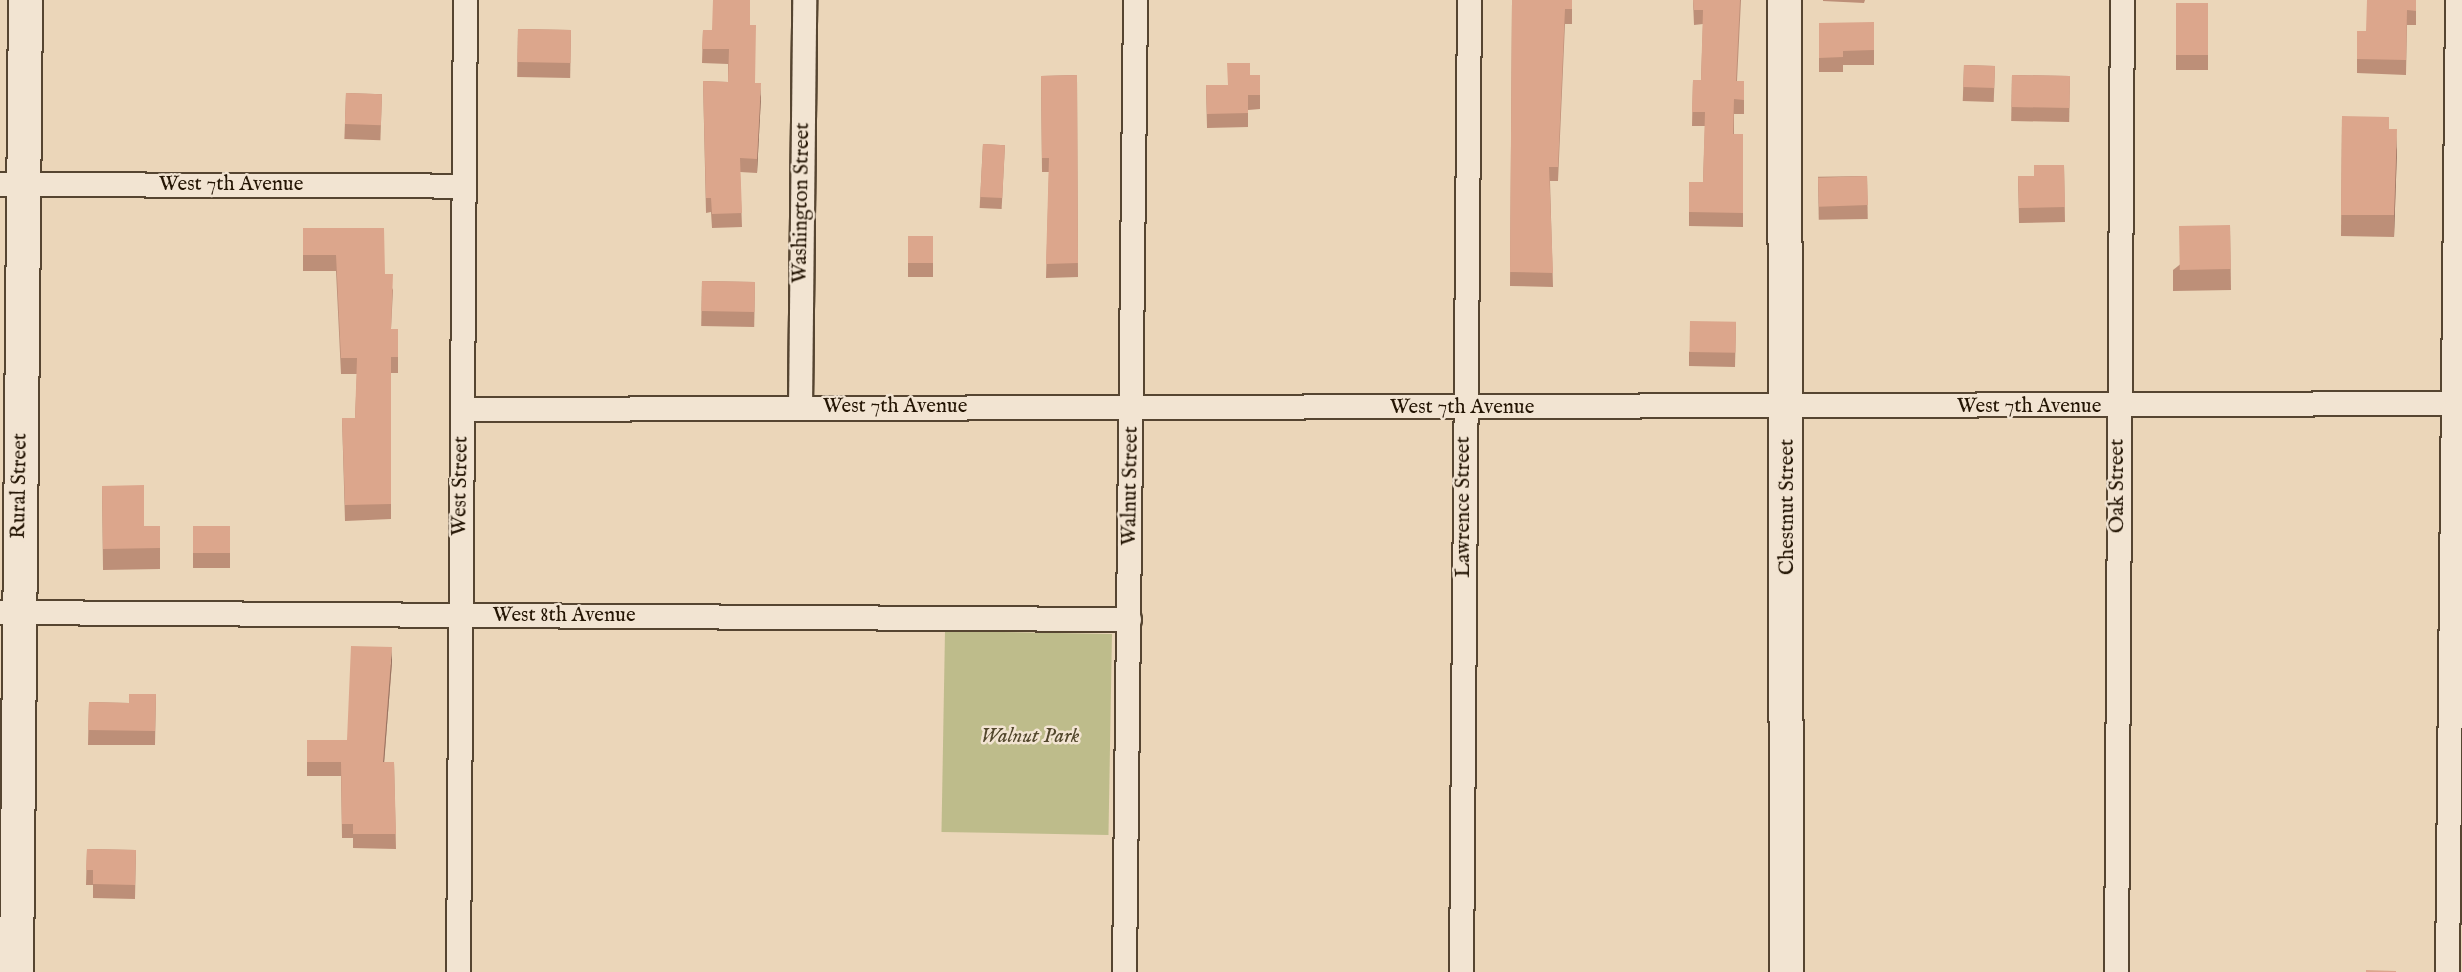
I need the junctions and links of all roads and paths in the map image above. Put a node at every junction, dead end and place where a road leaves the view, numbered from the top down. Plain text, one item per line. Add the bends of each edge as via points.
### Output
1 (25, 0) edge
2 (465, 0) edge
3 (804, 0) edge
4 (1135, 0) edge
5 (1469, 0) edge
6 (1784, 0) edge
7 (2122, 0) edge
8 (2456, 0) edge
9 (11, 184) edge
10 (463, 186) junction
11 (2457, 403) edge
12 (1784, 406) junction
13 (800, 407) junction
14 (2118, 407) junction
15 (1132, 408) junction
16 (1465, 408) junction
17 (462, 409) junction
18 (9, 612) edge
19 (460, 616) junction
20 (1129, 619) junction
21 (16, 972) edge
22 (458, 972) edge
23 (1124, 972) edge
24 (1461, 972) edge
25 (1786, 972) edge
26 (2116, 972) edge
27 (2447, 972) edge

1 - 9 street, Rural Street
2 - 10 street, West Street
3 - 13 street, Washington Street
4 - 15 street, Walnut Street
5 - 16 street, Lawrence Street
6 - 12 street, Chestnut Street
7 - 14 street, Oak Street
8 - 11 street
9 - 10 street, West 7th Avenue
9 - 18 street, Rural Street
10 - 17 street, West Street
11 - 14 street, West 7th Avenue
11 - 27 street
12 - 14 street, West 7th Avenue
12 - 16 street, West 7th Avenue
12 - 25 street, Chestnut Street via 1790,441
13 - 15 street, West 7th Avenue
13 - 17 street, West 7th Avenue
14 - 26 street, Oak Street
15 - 16 street, West 7th Avenue
15 - 20 street, Walnut Street
16 - 24 street, Lawrence Street
17 - 19 street, West Street
18 - 19 street, West 8th Avenue
18 - 21 street, Rural Street
19 - 20 street, West 8th Avenue
19 - 22 street, West Street
20 - 23 street, Walnut Street

